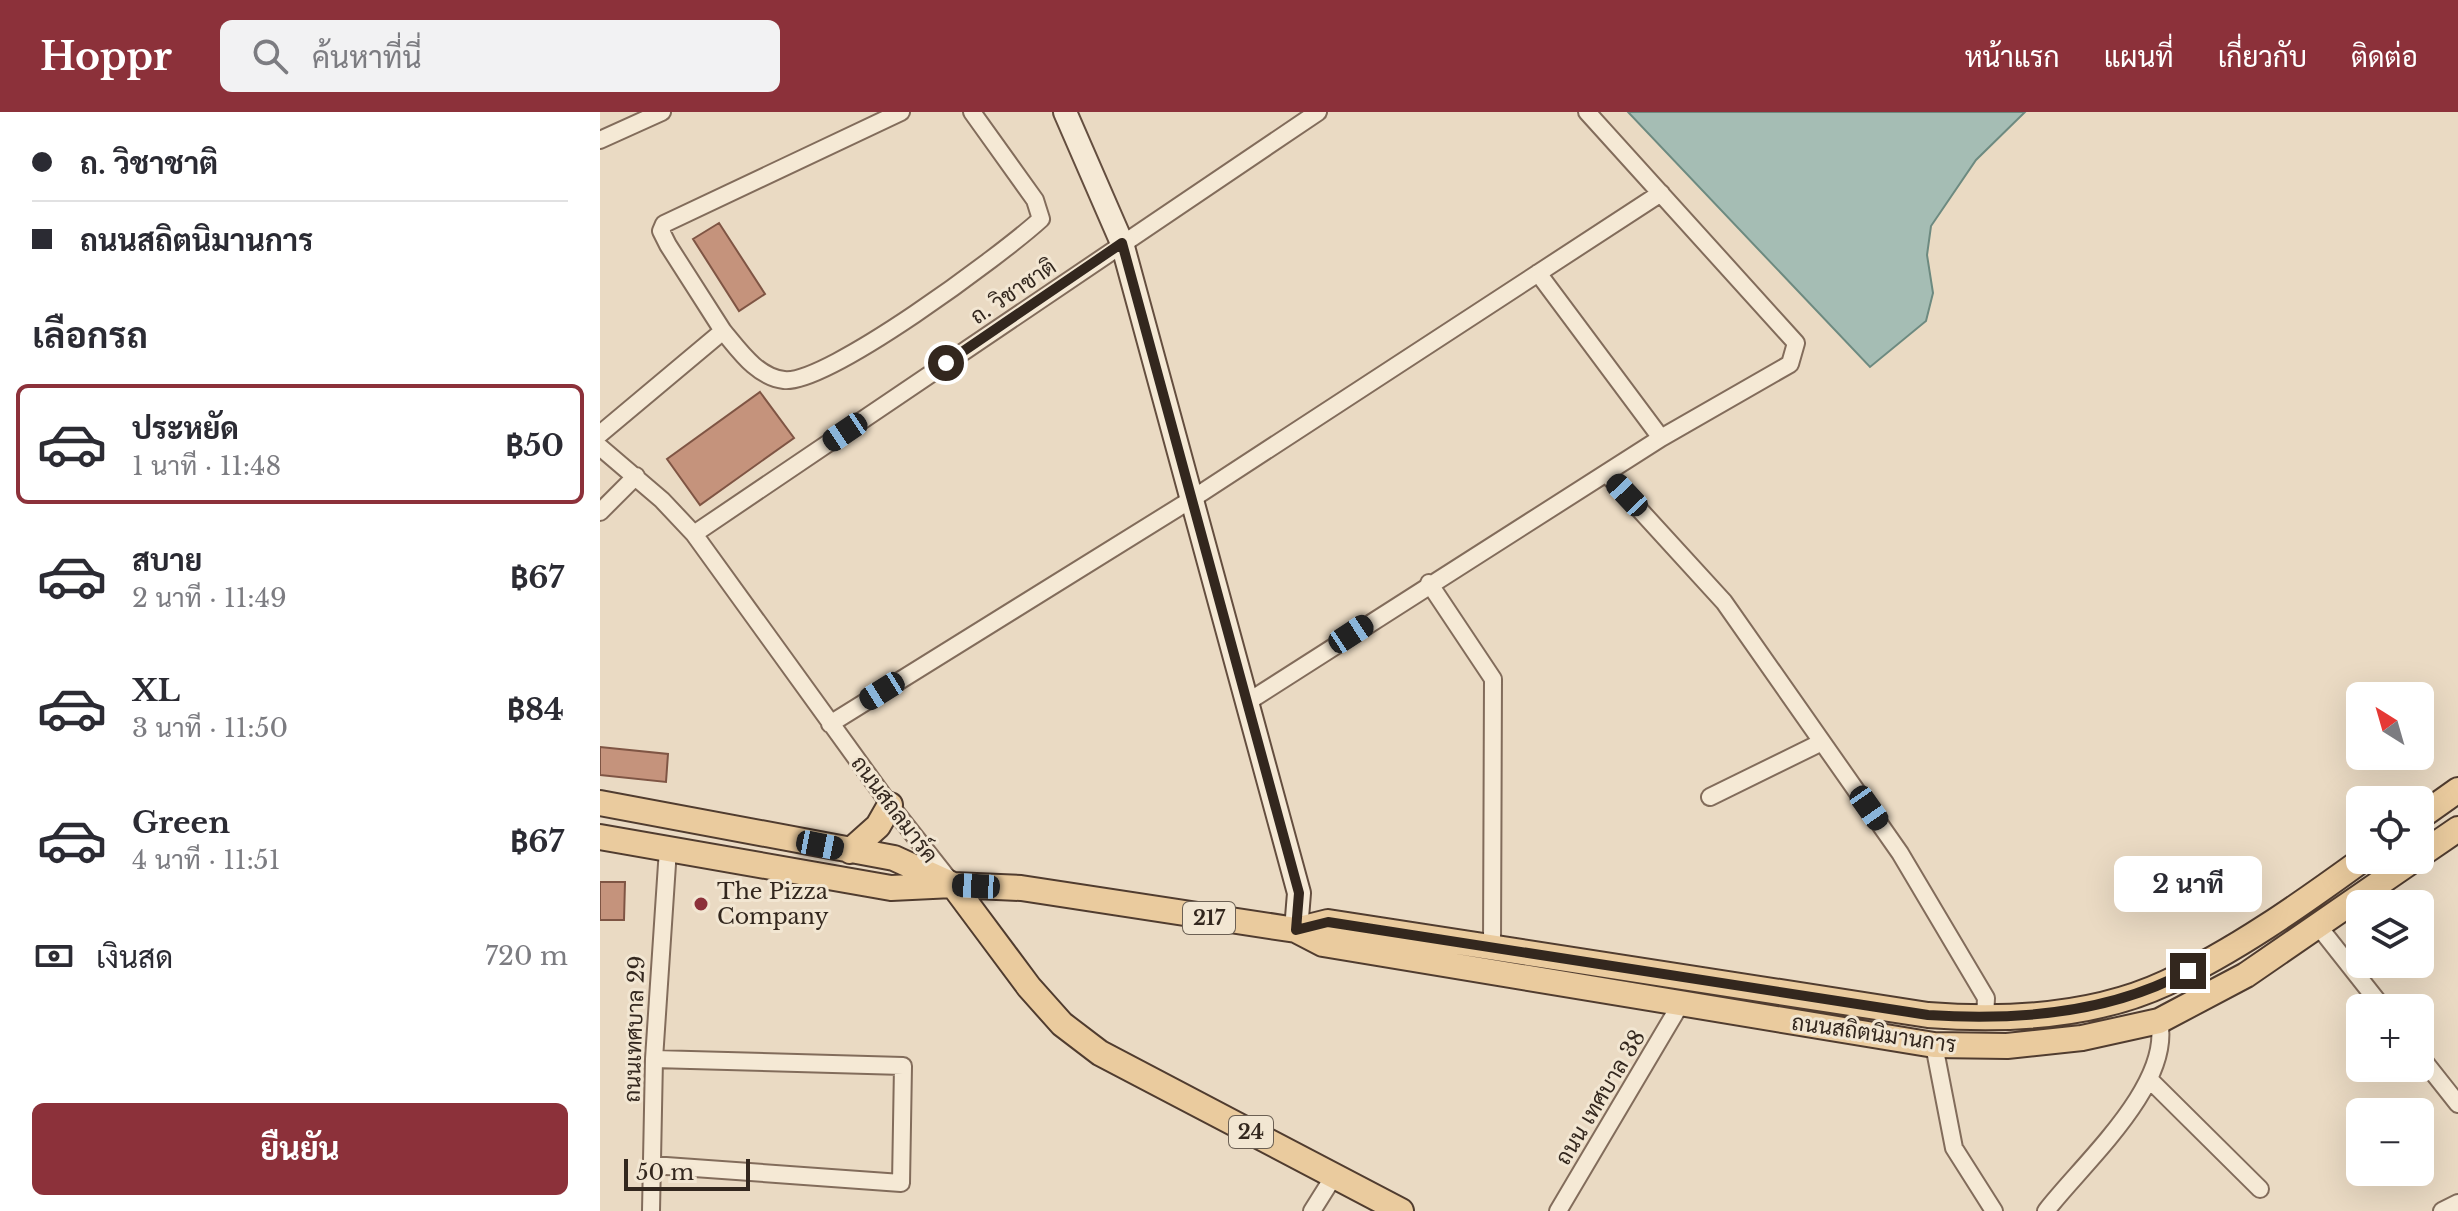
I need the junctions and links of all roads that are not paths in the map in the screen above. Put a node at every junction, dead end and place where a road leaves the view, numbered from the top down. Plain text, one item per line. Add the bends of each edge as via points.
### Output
1 (662, 112) edge
2 (901, 112) edge
3 (972, 112) edge
4 (1065, 112) edge
5 (1318, 112) edge
6 (1587, 112) edge
7 (600, 140) edge
8 (1661, 193) junction
9 (1122, 243) junction
10 (1538, 273) junction
11 (723, 331) junction
12 (600, 434) edge
13 (1661, 438) junction
14 (600, 447) edge
15 (1607, 474) junction
16 (636, 476) junction
17 (1192, 499) junction
18 (600, 512) edge
19 (694, 534) junction
20 (1429, 583) junction
21 (1246, 703) junction
22 (830, 724) junction
23 (1822, 742) junction
24 (2458, 790) edge
25 (1710, 797) dead end
26 (600, 803) edge
27 (890, 805) junction
28 (2434, 807) edge
29 (673, 815) junction
30 (2458, 829) edge
31 (600, 837) edge
32 (2434, 845) edge
33 (668, 849) junction
34 (850, 851) junction
35 (2346, 871) edge
36 (2393, 874) edge
37 (953, 885) junction
38 (2319, 927) junction
39 (1296, 930) junction
40 (1492, 946) junction
41 (2372, 994) edge
42 (1680, 1005) junction
43 (1985, 1019) junction
44 (2159, 1021) junction
45 (1934, 1045) junction
46 (654, 1059) junction
47 (2434, 1074) edge
48 (2149, 1079) junction
49 (2458, 1104) edge
50 (652, 1165) junction
51 (1334, 1176) junction
52 (2260, 1189) dead end
53 (2458, 1203) edge
54 (651, 1211) edge
55 (1312, 1211) edge
56 (1401, 1211) edge
57 (1558, 1211) edge
58 (1994, 1211) edge
59 (2046, 1211) edge
60 (2442, 1211) edge

1 - 7 street
2 - 11 street via 664,224 661,231 668,245
3 - 11 street via 1035,200 1041,219 1017,241 885,333 812,376 786,381 772,377 752,364
4 - 9 main road
5 - 9 street, ถ. วิชาชาติ
6 - 8 street
8 - 10 street
8 - 13 street via 1796,343 1790,364
9 - 17 main road
9 - 19 street, ถ. วิชาชาติ
10 - 13 street
10 - 17 street
11 - 12 street
13 - 15 street
14 - 16 street, ถนนสถลมาร์ค
15 - 20 street
15 - 23 street via 1724,602
16 - 18 street
16 - 19 street, ถนนสถลมาร์ค
17 - 21 main road
17 - 22 street
19 - 22 street, ถนนสถลมาร์ค
20 - 21 street
20 - 40 street via 1493,679
21 - 39 main road via 1299,893
22 - 27 street, ถนนสถลมาร์ค
23 - 25 street
23 - 43 street via 1943,923 1986,998
24 - 28 main road
26 - 29 main road, ถนนสถิตนิมานการ / 24
27 - 34 main road via 878,826
27 - 37 street, ถนนสถลมาร์ค
29 - 33 main road
29 - 34 main road, ถนนสถิตนิมานการ / 24
30 - 32 main road
31 - 33 main road, ถนนสถิตนิมานการ
33 - 37 main road, ถนนสถิตนิมานการ via 891,888
33 - 46 street, ถนนเทศบาล 29
34 - 37 main road, ถนนสถิตนิมานการ / 24 via 894,858
35 - 43 main road, ถนนสถิตนิมานการ / 217 via 2236,945 2164,984 2081,1009
36 - 38 main road, ถนนสถิตนิมานการ / 217
37 - 39 main road, ถนนสถิตนิมานการ / 217 via 1021,888
37 - 51 main road, ถนนสถลมาร์ค / 24 via 1062,1024 1100,1053
38 - 41 street
38 - 44 main road, ถนนสถิตนิมานการ / 217 via 2246,975
39 - 40 main road, ถนนสถิตนิมานการ / 217 via 1328,922
39 - 42 main road, ถนนสถิตนิมานการ / 217 via 1323,944
40 - 43 main road, ถนนสถิตนิมานการ / 217 via 1928,1015
42 - 45 main road, ถนนสถิตนิมานการ / 217
42 - 57 street, ถนน เทศบาล 38
44 - 45 main road, ถนนสถิตนิมานการ / 217 via 2082,1038 2007,1046
44 - 48 street via 2162,1035
45 - 58 street via 1954,1148
46 - 50 street, ถนนเทศบาล 29
46 - 50 street via 903,1066 901,1183
47 - 49 street
48 - 52 street
48 - 59 street via 2126,1117
50 - 54 street, ถนนเทศบาล 29
51 - 55 street
51 - 56 main road, ถนนสถลมาร์ค / 24
53 - 60 street

